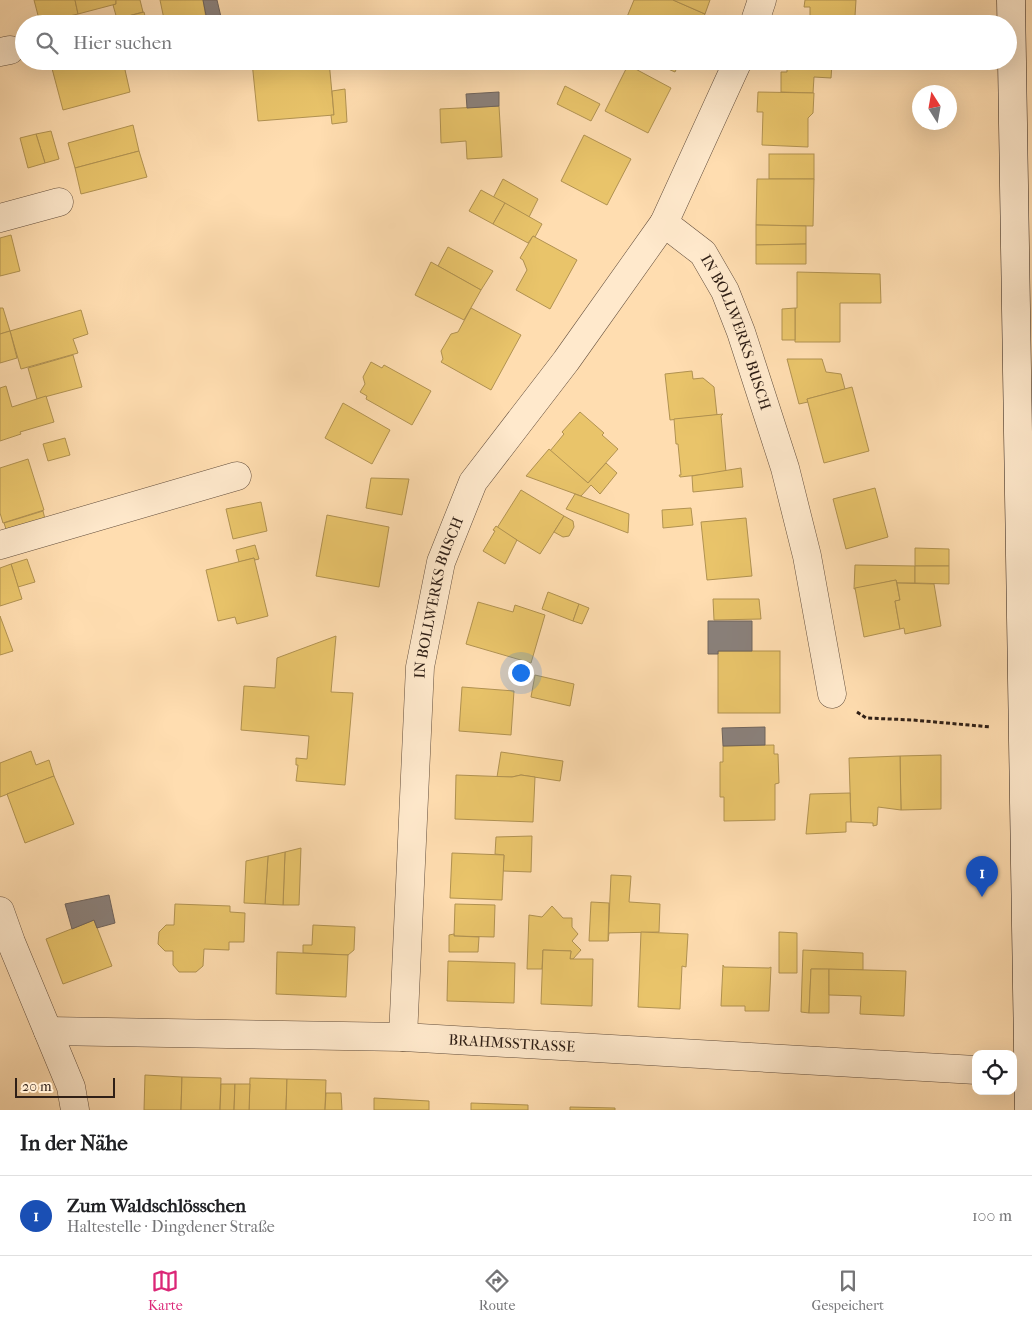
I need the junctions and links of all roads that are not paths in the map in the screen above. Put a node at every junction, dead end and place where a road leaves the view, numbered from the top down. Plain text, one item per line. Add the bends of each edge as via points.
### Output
1 (762, 0) edge
2 (1011, 0) edge
3 (757, 15) edge
4 (1011, 15) edge
5 (734, 70) edge
6 (1012, 70) edge
7 (59, 202) dead end
8 (0, 218) edge
9 (664, 223) junction
10 (237, 476) dead end
11 (0, 545) edge
12 (832, 694) road end
13 (1029, 873) edge
14 (0, 911) edge
15 (48, 1031) junction
16 (403, 1036) junction
17 (972, 1070) edge
18 (1021, 1072) edge
19 (75, 1110) edge
20 (1029, 1110) edge

1 - 3 street
2 - 4 street
5 - 9 street, IN BOLLWERKS BUSCH
6 - 13 street
7 - 8 street
9 - 12 street, IN BOLLWERKS BUSCH via 703,253 725,291 741,332 785,468 805,548
9 - 16 street, IN BOLLWERKS BUSCH via 566,361 473,482 441,562 420,667
10 - 11 street
13 - 18 street
14 - 15 street
15 - 16 street, BRAHMSSTRASSE
15 - 19 street via 71,1087
16 - 17 street, BRAHMSSTRASSE
18 - 20 street

